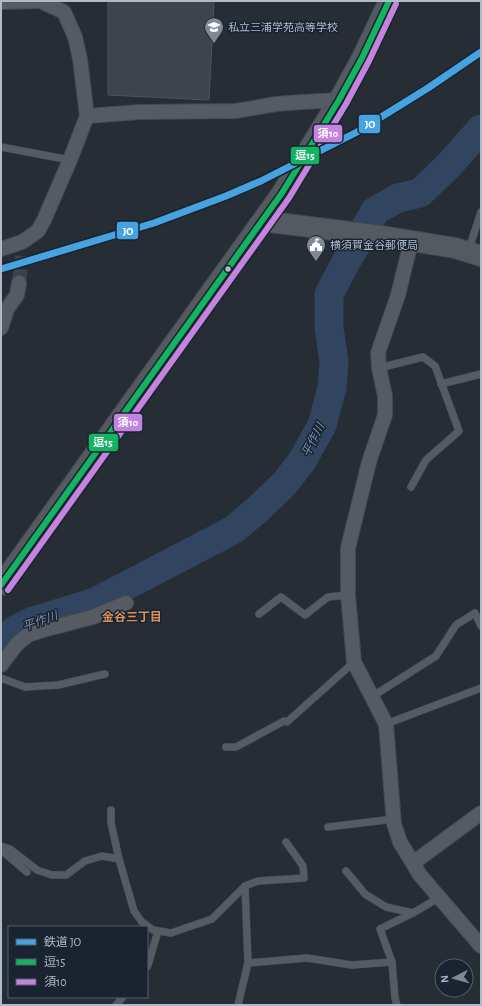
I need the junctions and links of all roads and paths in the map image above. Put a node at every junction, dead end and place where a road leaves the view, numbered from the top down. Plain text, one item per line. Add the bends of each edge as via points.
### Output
1 (40, 1) edge
2 (388, 1) edge
3 (1, 2) edge
4 (340, 100) junction
5 (87, 116) junction
6 (1, 147) edge
7 (70, 160) junction
8 (481, 212) edge
9 (263, 221) junction
10 (410, 241) junction
11 (1, 249) edge
12 (475, 254) edge
13 (19, 282) tunnel mouth
14 (1, 328) edge
15 (379, 368) junction
16 (481, 374) edge
17 (441, 384) junction
18 (411, 487) dead end
19 (1, 585) edge
20 (348, 595) junction
21 (126, 603) dead end
22 (259, 614) dead end
23 (481, 626) edge
24 (354, 662) junction
25 (1, 665) edge
26 (104, 674) dead end
27 (1, 678) edge
28 (481, 688) edge
29 (372, 696) junction
30 (386, 724) junction
31 (226, 747) dead end
32 (111, 810) dead end
33 (481, 813) edge
34 (394, 819) junction
35 (328, 827) dead end
36 (286, 842) dead end
37 (1, 846) edge
38 (1, 850) edge
39 (119, 860) junction
40 (413, 863) junction
41 (346, 871) dead end
42 (27, 872) dead end
43 (245, 886) junction
44 (440, 897) junction
45 (413, 913) junction
46 (148, 926) edge
47 (148, 926) edge
48 (158, 932) junction
49 (481, 946) edge
50 (392, 962) junction
51 (248, 963) junction
52 (148, 965) edge
53 (238, 1005) edge
54 (396, 1005) edge

1 - 3 street
1 - 5 street via 64,12 75,37
2 - 4 street
4 - 5 street via 283,104 236,111 140,112
4 - 9 street
5 - 7 street
6 - 7 lane
7 - 11 street via 38,231 22,249
8 - 12 lane
9 - 10 street
9 - 19 street
10 - 12 street
10 - 15 street via 398,295 378,353
13 - 14 street via 17,295 7,309
15 - 17 lane via 423,358 435,366
15 - 20 street via 385,396 385,415 369,462 348,548
16 - 17 lane
17 - 18 lane via 459,431 426,460
20 - 22 lane via 328,597 305,615 281,597
20 - 24 street
21 - 25 street via 93,617 28,635 17,644
23 - 29 lane via 475,613 456,625 436,656
24 - 29 street
24 - 31 lane via 288,722 284,721 236,747
26 - 27 lane via 58,685 25,686
28 - 30 lane
29 - 30 street
30 - 34 street
32 - 39 lane via 111,823
33 - 40 street
34 - 35 lane
34 - 40 street via 400,842
36 - 43 lane via 304,866 304,878 258,881
37 - 39 lane via 10,849 37,870 52,875 66,875 85,861 102,856
38 - 42 lane
39 - 47 lane via 134,911
40 - 44 street
41 - 45 lane via 365,894 386,907
43 - 48 lane via 212,919 171,933
43 - 51 lane
44 - 45 lane
44 - 49 street
45 - 50 lane via 380,929
46 - 48 lane
48 - 52 lane
50 - 51 lane via 352,965 307,958
50 - 54 lane
51 - 53 lane

